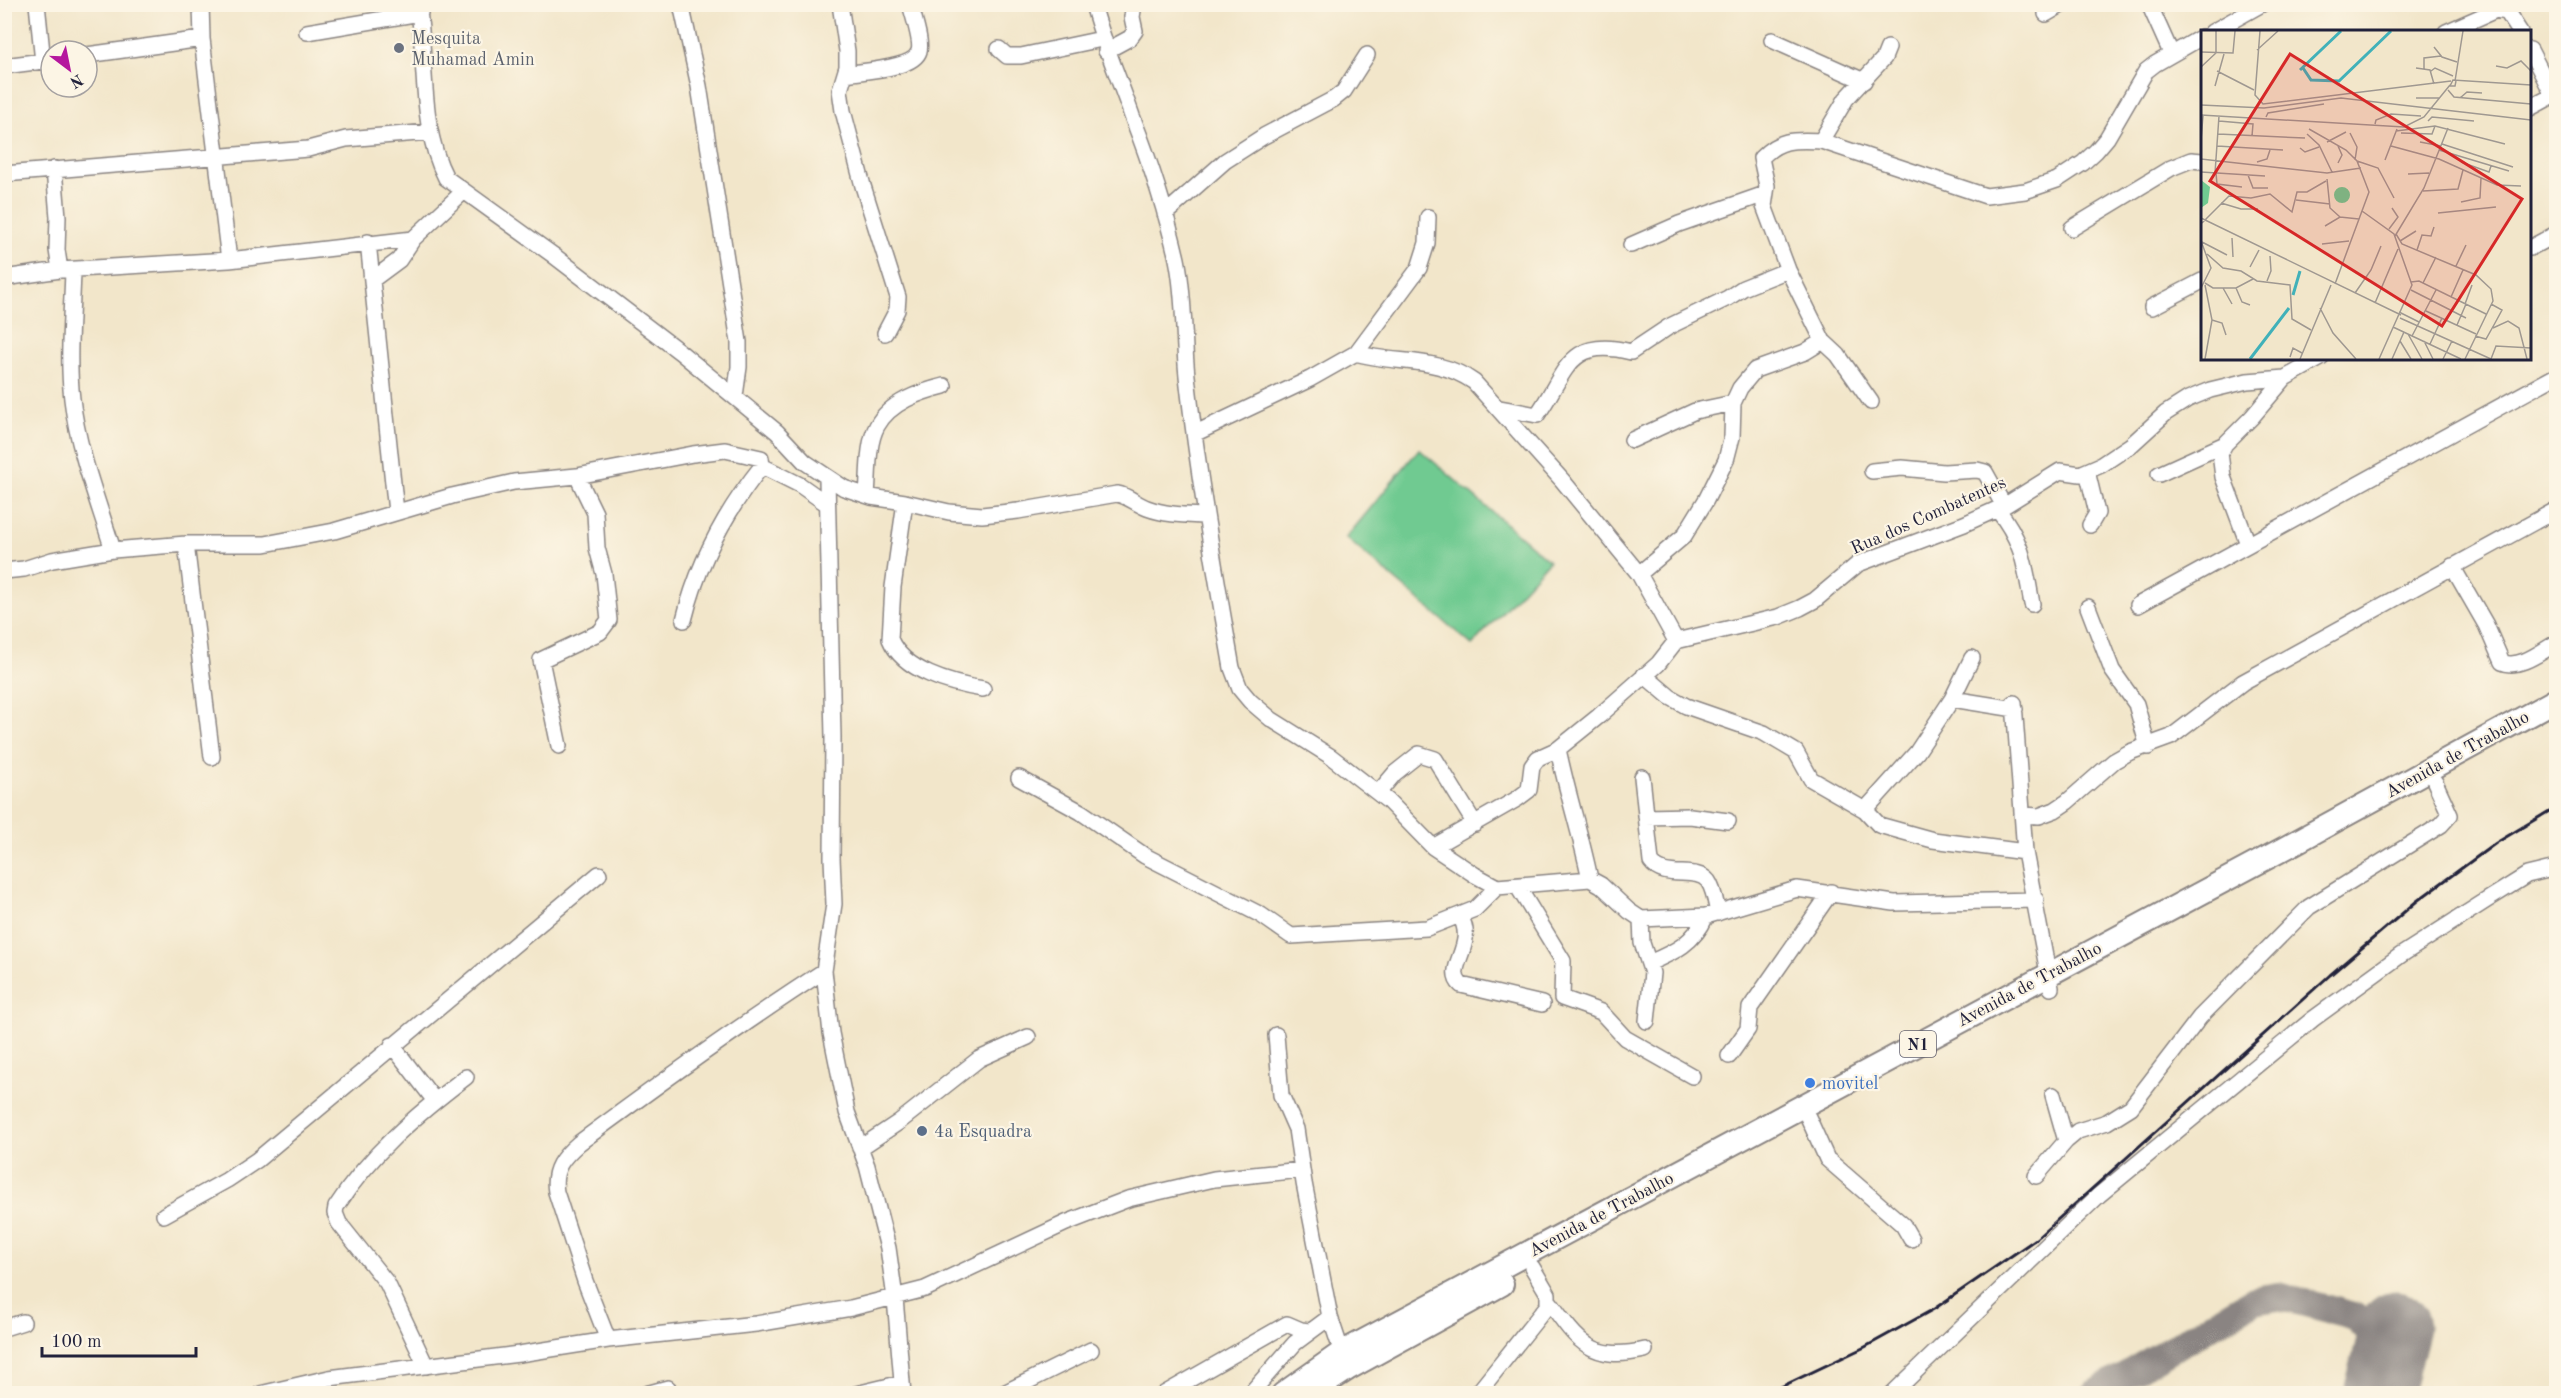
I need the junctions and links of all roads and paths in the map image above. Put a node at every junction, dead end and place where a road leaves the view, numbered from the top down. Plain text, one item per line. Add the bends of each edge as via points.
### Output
1 (37, 4) edge
2 (201, 4) edge
3 (681, 4) edge
4 (840, 4) edge
5 (910, 4) edge
6 (1093, 4) edge
7 (1134, 4) edge
8 (2063, 4) edge
9 (2149, 4) edge
10 (2262, 4) edge
11 (419, 9) edge
12 (2046, 14) dead end
13 (2216, 30) edge
14 (2451, 30) edge
15 (2519, 30) edge
16 (307, 32) dead end
17 (2201, 38) edge
18 (43, 39) edge
19 (202, 39) junction
20 (1772, 40) dead end
21 (1104, 45) junction
22 (1888, 48) dead end
23 (999, 49) dead end
24 (99, 53) edge
25 (2171, 53) junction
26 (2531, 53) edge
27 (1367, 55) dead end
28 (39, 62) edge
29 (4, 66) edge
30 (845, 74) junction
31 (1864, 81) junction
32 (2555, 94) edge
33 (2531, 107) edge
34 (430, 132) junction
35 (1821, 141) junction
36 (216, 157) junction
37 (2201, 161) edge
38 (54, 169) junction
39 (4, 174) edge
40 (464, 192) junction
41 (1765, 194) junction
42 (1165, 214) junction
43 (1428, 217) dead end
44 (2072, 228) dead end
45 (2556, 234) edge
46 (413, 239) junction
47 (368, 242) junction
48 (1631, 245) dead end
49 (2531, 247) edge
50 (229, 260) junction
51 (67, 270) junction
52 (1788, 270) junction
53 (4, 278) edge
54 (372, 280) junction
55 (2201, 282) edge
56 (2152, 307) dead end
57 (885, 333) dead end
58 (1823, 341) junction
59 (1356, 353) junction
60 (2317, 360) edge
61 (2556, 376) edge
62 (2285, 378) junction
63 (944, 386) dead end
64 (735, 396) junction
65 (1871, 402) dead end
66 (1733, 403) junction
67 (1500, 408) junction
68 (1196, 433) junction
69 (1632, 440) dead end
70 (2225, 444) junction
71 (762, 465) junction
72 (1872, 471) dead end
73 (2087, 471) junction
74 (2159, 474) dead end
75 (577, 476) junction
76 (827, 478) junction
77 (867, 495) junction
78 (906, 502) junction
79 (827, 504) junction
80 (2001, 507) junction
81 (2556, 510) edge
82 (396, 512) junction
83 (1205, 516) junction
84 (2090, 525) dead end
85 (186, 544) junction
86 (2248, 544) junction
87 (113, 550) junction
88 (2452, 566) junction
89 (4, 571) edge
90 (1639, 574) junction
91 (2032, 604) dead end
92 (2138, 605) dead end
93 (2088, 607) dead end
94 (684, 620) dead end
95 (1676, 641) junction
96 (2556, 643) edge
97 (1972, 658) dead end
98 (1644, 675) junction
99 (983, 689) dead end
100 (1952, 699) junction
101 (2555, 708) edge
102 (559, 746) dead end
103 (2148, 747) junction
104 (1558, 749) junction
105 (212, 757) dead end
106 (1642, 777) dead end
107 (1019, 778) dead end
108 (2434, 782) junction
109 (1378, 793) junction
110 (1865, 810) junction
111 (2022, 816) junction
112 (1646, 817) junction
113 (1728, 821) dead end
114 (1475, 824) junction
115 (1433, 847) junction
116 (2025, 852) junction
117 (2272, 862) junction
118 (2556, 868) edge
119 (599, 874) dead end
120 (1590, 879) junction
121 (1497, 887) junction
122 (1518, 887) junction
123 (1832, 892) junction
124 (2036, 900) junction
125 (1712, 915) junction
126 (1460, 916) junction
127 (1641, 919) junction
128 (1649, 963) junction
129 (824, 971) junction
130 (2050, 981) junction
131 (1542, 1004) dead end
132 (1647, 1021) dead end
133 (1276, 1035) dead end
134 (1028, 1036) dead end
135 (392, 1045) junction
136 (1729, 1056) dead end
137 (1692, 1076) dead end
138 (466, 1077) dead end
139 (1863, 1080) junction
140 (2054, 1095) dead end
141 (435, 1101) junction
142 (1808, 1117) junction
143 (2066, 1141) junction
144 (860, 1148) junction
145 (1718, 1158) junction
146 (1301, 1170) junction
147 (2036, 1176) dead end
148 (164, 1215) dead end
149 (1601, 1222) junction
150 (1911, 1239) dead end
151 (1532, 1267) junction
152 (895, 1298) junction
153 (1549, 1301) junction
154 (1451, 1303) junction
155 (1330, 1317) junction
156 (23, 1322) dead end
157 (4, 1328) edge
158 (1309, 1331) junction
159 (608, 1340) junction
160 (1091, 1350) dead end
161 (1645, 1350) dead end
162 (1345, 1360) junction
163 (426, 1366) junction
164 (902, 1388) edge
165 (668, 1389) dead end
166 (260, 1394) edge
167 (646, 1394) edge
168 (856, 1394) edge
169 (1002, 1394) edge
170 (1164, 1394) edge
171 (1250, 1394) edge
172 (1283, 1394) edge
173 (1309, 1394) edge
174 (1477, 1394) edge
175 (1892, 1394) edge

1 - 18 street
2 - 19 street
3 - 64 street via 699,86 739,342
4 - 30 street via 847,51
5 - 30 street via 920,49 917,56 902,65
6 - 21 street
7 - 21 street via 1135,31 1130,38
8 - 12 street
9 - 25 street
10 - 13 street
11 - 16 street
11 - 34 street
14 - 15 street via 2496,10 2507,12
17 - 25 street
19 - 24 street
19 - 36 street
20 - 31 street
21 - 23 street via 1021,56 1007,56
21 - 42 street via 1133,116
22 - 31 street
25 - 35 street via 2146,71 2096,151 2057,180 2025,191 1986,196
26 - 32 street
27 - 42 street via 1344,91 1334,99 1235,155
28 - 29 street
30 - 57 street via 840,90 843,111 862,186 898,297 897,310
31 - 35 street via 1846,99
32 - 33 street
34 - 36 street
34 - 40 street via 436,160 446,178
35 - 41 street via 1794,140 1772,146 1761,158
36 - 38 street
36 - 50 street
37 - 44 street via 2191,160 2171,168
38 - 39 street
38 - 51 street via 57,250
40 - 46 street
40 - 64 street via 553,255
41 - 48 street
41 - 52 street via 1764,206
42 - 68 street via 1184,306 1187,375
43 - 59 street via 1427,243 1419,268
45 - 49 street
46 - 47 street
46 - 54 street via 399,260
47 - 50 street via 346,248
47 - 54 street
50 - 51 street
51 - 53 street
51 - 87 street via 72,398 78,436
52 - 58 street
52 - 67 street via 1753,282 1670,326 1631,352 1611,347 1584,350 1566,365 1537,415
54 - 82 street
55 - 56 street
58 - 65 street via 1838,355
58 - 66 street via 1805,352 1755,370
59 - 67 street via 1444,366 1474,382
59 - 68 street
60 - 62 street, Rua dos Combatentes
61 - 86 street
62 - 70 street
62 - 73 street, Rua dos Combatentes via 2247,381 2188,399 2131,445
63 - 77 street via 896,405 877,426
64 - 76 street
66 - 69 street via 1695,411
66 - 90 street via 1729,449 1706,500 1684,536
67 - 90 street
68 - 83 street
70 - 74 street
70 - 86 street via 2220,453 2223,477
71 - 75 street via 761,458 725,450
71 - 79 street
71 - 94 street via 726,516 693,585
72 - 80 street via 1902,468 1985,472
73 - 80 street, Rua dos Combatentes via 2060,471
73 - 84 street via 2097,513
75 - 82 street via 514,482
75 - 102 street via 595,513 609,620 600,632 542,660
76 - 77 street
76 - 79 street
77 - 78 street
78 - 83 street via 982,515 1117,494 1160,512
78 - 99 street via 893,587 890,639 899,654 911,663 952,683
79 - 129 street via 834,904
80 - 91 street via 2024,554
80 - 95 street, Rua dos Combatentes via 1858,564 1815,600 1778,617
81 - 88 street
82 - 85 street via 334,531 265,544
83 - 109 street via 1232,668 1240,689 1271,718
85 - 87 street
85 - 105 street
86 - 92 street
87 - 89 street
88 - 96 street via 2502,662 2518,663
88 - 103 street via 2243,682 2171,737
90 - 95 street
93 - 103 street via 2112,670 2136,704
95 - 98 street
97 - 100 street
98 - 104 street
98 - 110 street via 1686,706 1764,733 1796,752 1811,779
100 - 110 street via 1917,752
100 - 111 street via 2015,706
101 - 108 highway, Avenida de Trabalho / N1
101 - 117 highway, Avenida de Trabalho / N1
103 - 111 street via 2115,761 2055,810 2039,816
104 - 114 street via 1538,758 1532,766 1529,790
104 - 120 street
106 - 112 street
107 - 126 street via 1081,812 1145,856 1261,915 1292,936 1427,928
108 - 117 highway, Avenida de Trabalho / N1
108 - 143 street via 2450,815 2441,825 2309,907 2200,1017 2131,1107 2107,1122 2078,1131
109 - 114 street via 1419,754 1427,755 1435,759
109 - 115 street
110 - 116 street via 1879,825 1904,833
111 - 116 street
112 - 113 street via 1690,816
112 - 125 street via 1650,862 1662,871 1704,878 1710,883
114 - 115 street
115 - 121 street
116 - 124 street
117 - 130 highway, Avenida de Trabalho / N1
118 - 175 street via 2527,875 2401,955 2313,1019 2099,1195
119 - 135 street
120 - 122 street
120 - 127 street
121 - 122 street
121 - 126 street via 1476,909
122 - 137 street via 1563,961 1562,998 1601,1012 1625,1038
123 - 124 street via 1894,903
123 - 125 street via 1797,888
123 - 136 street via 1750,1008 1748,1029
124 - 130 street
125 - 127 street
125 - 128 street via 1681,949
126 - 131 street via 1466,926 1466,940 1455,972 1456,981
127 - 128 street via 1642,943
128 - 132 street via 1653,983
129 - 144 street via 831,1033 847,1112
129 - 159 street via 687,1063 579,1143 559,1165 554,1180 556,1192
130 - 139 highway, Avenida de Trabalho / N1
133 - 146 street via 1281,1095 1296,1129
134 - 144 street via 979,1059
135 - 141 street
135 - 148 street via 257,1160
138 - 141 street
139 - 142 highway, Avenida de Trabalho / N1
139 - 145 highway, Avenida de Trabalho / N1
140 - 143 street
141 - 163 street via 402,1127 376,1155 342,1197 335,1213 387,1283
142 - 145 highway, Avenida de Trabalho / N1
142 - 150 street via 1827,1159 1903,1225
143 - 147 street
144 - 152 street via 888,1248
145 - 149 highway, Avenida de Trabalho / N1
146 - 152 street via 1214,1179 1128,1199 1066,1223 925,1289
146 - 155 street
149 - 151 highway, Avenida de Trabalho / N1
149 - 154 highway, Avenida de Trabalho / N1
151 - 153 street
151 - 154 highway, Avenida de Trabalho / N1
152 - 159 street via 756,1324
152 - 164 street
153 - 161 street via 1570,1329 1593,1349 1618,1354
153 - 174 street
154 - 162 highway, Avenida de Trabalho / N1
155 - 158 street
155 - 162 street
156 - 157 street
158 - 170 street via 1287,1323
158 - 171 street via 1273,1365
159 - 163 street
160 - 169 street
162 - 172 highway, Avenida de Trabalho / N1
162 - 173 highway, Avenida de Trabalho / N1
163 - 166 street via 328,1378
164 - 168 street
165 - 167 street

